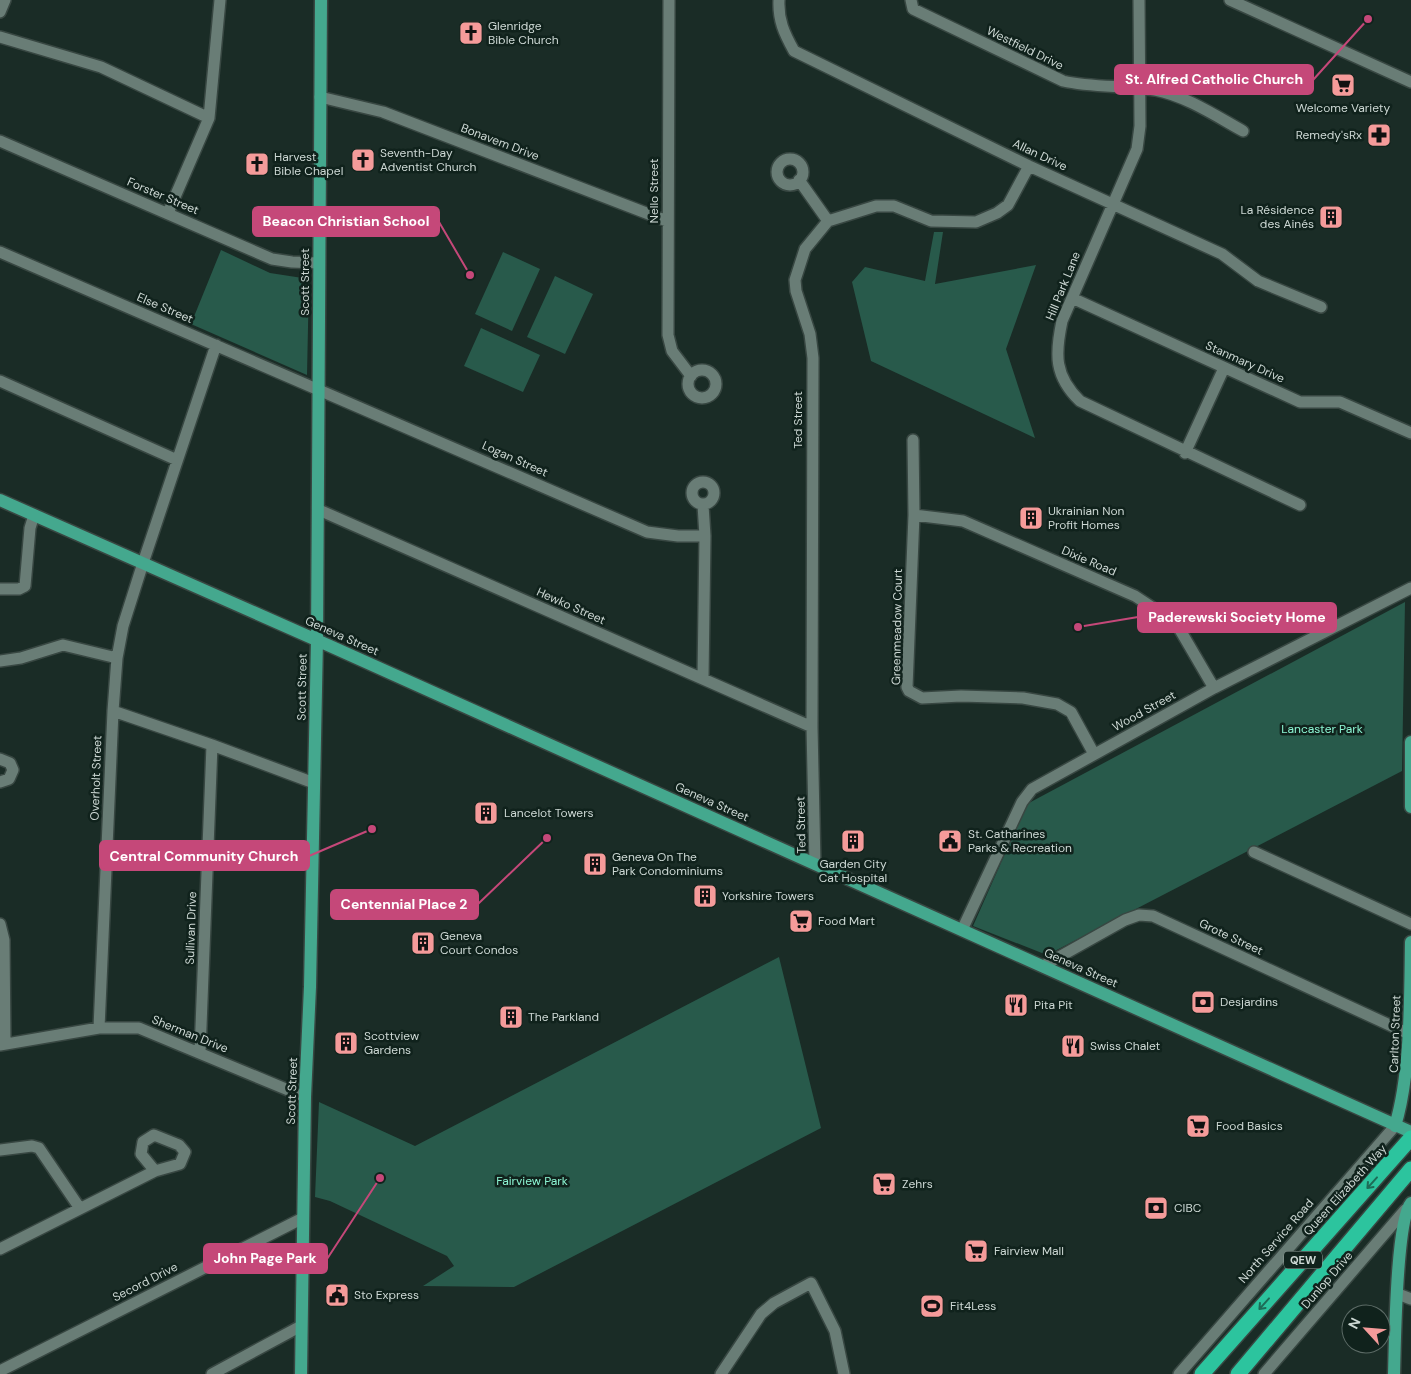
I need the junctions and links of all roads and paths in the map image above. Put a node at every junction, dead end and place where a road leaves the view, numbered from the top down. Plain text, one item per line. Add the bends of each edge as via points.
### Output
1 (5, 0) edge
2 (220, 0) edge
3 (321, 0) edge
4 (669, 0) edge
5 (779, 0) edge
6 (911, 0) edge
7 (1139, 0) edge
8 (1230, 0) edge
9 (0, 12) edge
10 (0, 37) edge
11 (1411, 82) edge
12 (1140, 89) junction
13 (320, 97) junction
14 (209, 118) junction
15 (1243, 131) dead end
16 (0, 140) edge
17 (1029, 166) junction
18 (799, 180) dead end
19 (1112, 204) junction
20 (168, 213) junction
21 (667, 221) junction
22 (828, 221) junction
23 (0, 252) edge
24 (319, 263) junction
25 (1072, 298) junction
26 (1321, 307) dead end
27 (216, 344) junction
28 (1224, 368) junction
29 (691, 376) dead end
30 (0, 381) edge
31 (318, 388) junction
32 (1411, 433) edge
33 (913, 440) dead end
34 (1185, 453) junction
35 (177, 460) junction
36 (0, 500) edge
37 (703, 505) dead end
38 (1300, 505) dead end
39 (319, 510) junction
40 (34, 515) junction
41 (914, 515) junction
42 (705, 536) junction
43 (143, 563) junction
44 (1411, 588) edge
45 (0, 589) edge
46 (317, 640) junction
47 (117, 658) junction
48 (0, 661) edge
49 (703, 678) junction
50 (1214, 688) junction
51 (113, 712) junction
52 (812, 727) junction
53 (1411, 742) edge
54 (212, 745) junction
55 (1094, 754) junction
56 (0, 760) edge
57 (0, 782) edge
58 (314, 783) junction
59 (1410, 787) edge
60 (1411, 807) edge
61 (1254, 852) dead end
62 (815, 864) junction
63 (0, 924) edge
64 (1411, 924) edge
65 (962, 930) junction
66 (1411, 942) edge
67 (1043, 966) junction
68 (100, 1028) junction
69 (1410, 1036) edge
70 (2, 1044) edge
71 (200, 1052) junction
72 (1410, 1064) edge
73 (305, 1097) junction
74 (1395, 1126) junction
75 (1411, 1132) edge
76 (1408, 1142) edge
77 (0, 1150) edge
78 (1411, 1169) edge
79 (155, 1171) dead end
80 (1408, 1206) edge
81 (79, 1208) junction
82 (303, 1218) junction
83 (0, 1250) edge
84 (1398, 1294) junction
85 (1411, 1299) edge
86 (301, 1326) junction
87 (0, 1371) edge
88 (212, 1374) edge
89 (301, 1374) edge
90 (722, 1374) edge
91 (844, 1374) edge
92 (1178, 1374) edge
93 (1202, 1374) edge
94 (1238, 1374) edge
95 (1264, 1374) edge
96 (1394, 1374) edge

1 - 9 street
2 - 14 street
3 - 13 main road, Scott Street
4 - 21 street, Nello Street
5 - 17 street, Allan Drive via 782,29 794,51
6 - 12 street, Westfield Drive via 913,9 1062,81
7 - 12 street, Hill Park Lane
8 - 11 street
10 - 14 street via 101,67
12 - 15 street via 1169,94
12 - 19 street, Hill Park Lane via 1137,149
13 - 21 street, Bonavem Drive via 382,112
13 - 24 main road, Scott Street
14 - 20 street
16 - 20 street, Forster Street
17 - 19 street, Allan Drive
17 - 22 street via 1008,205 976,222 931,221 894,206 876,206
18 - 22 street
19 - 25 street, Hill Park Lane
19 - 26 street, Allan Drive via 1222,254 1258,281
20 - 24 street, Forster Street via 272,259
21 - 29 street, Nello Street via 668,335 672,351
22 - 52 street, Ted Street via 804,249 795,280 810,334 812,358
23 - 27 street, Else Street
24 - 31 main road, Scott Street
25 - 28 street, Stanmary Drive
25 - 34 street, Hill Park Lane via 1062,321 1056,350 1062,379 1069,390 1080,401
27 - 31 street, Else Street
27 - 35 street, Overholt Street
28 - 32 street, Stanmary Drive via 1300,402 1340,402
28 - 34 street
30 - 35 street
31 - 39 main road, Scott Street
31 - 42 street, Logan Street via 647,532
33 - 41 street, Greenmeadow Court
34 - 38 street, Hill Park Lane
35 - 43 street, Overholt Street
36 - 40 main road, Geneva Street
37 - 42 street
39 - 46 main road, Scott Street
39 - 49 street, Hewko Street
40 - 43 main road, Geneva Street
40 - 45 street via 24,586
41 - 50 street, Dixie Road via 963,521 1135,596 1176,623
41 - 55 street, Greenmeadow Court via 909,691 922,698 1023,698 1057,704 1071,712
42 - 49 street
43 - 46 main road, Geneva Street
43 - 47 street, Overholt Street via 123,626
44 - 50 street, Wood Street
46 - 58 main road, Scott Street
46 - 62 main road, Geneva Street
47 - 48 street via 62,645
47 - 51 street, Overholt Street
49 - 52 street, Hewko Street
50 - 55 street, Wood Street
51 - 54 street
51 - 68 street, Overholt Street
52 - 62 street, Ted Street
53 - 59 main road
54 - 58 street
54 - 71 street, Sullivan Drive
55 - 65 street, Wood Street via 1032,789
56 - 57 street via 10,763 13,770 9,780
58 - 73 main road, Scott Street
59 - 60 main road
61 - 64 street
62 - 65 main road, Geneva Street
63 - 70 street via 4,940
65 - 67 main road, Geneva Street
66 - 69 main road, Carlton Street
67 - 69 street, Grote Street via 1126,920 1139,915 1153,916
67 - 74 main road, Geneva Street
68 - 70 street, Sherman Drive
68 - 71 street, Sherman Drive via 139,1028
69 - 72 main road, Carlton Street
71 - 73 street, Sherman Drive
72 - 74 main road, Carlton Street
73 - 82 main road, Scott Street
74 - 75 main road, Geneva Street
74 - 92 street, North Service Road
76 -> 93 highway, Queen Elizabeth Way / QEW
77 - 81 street via 39,1148
78 - 94 highway, QEW
79 - 81 street
80 - 84 main road via 1401,1237
80 - 95 street, Dunlop Drive
81 - 83 street
82 - 86 main road, Scott Street
82 - 87 street, Secord Drive
84 - 85 street
84 - 96 main road
86 - 88 street
86 - 89 main road, Scott Street
90 - 91 street via 761,1314 810,1283 835,1331

